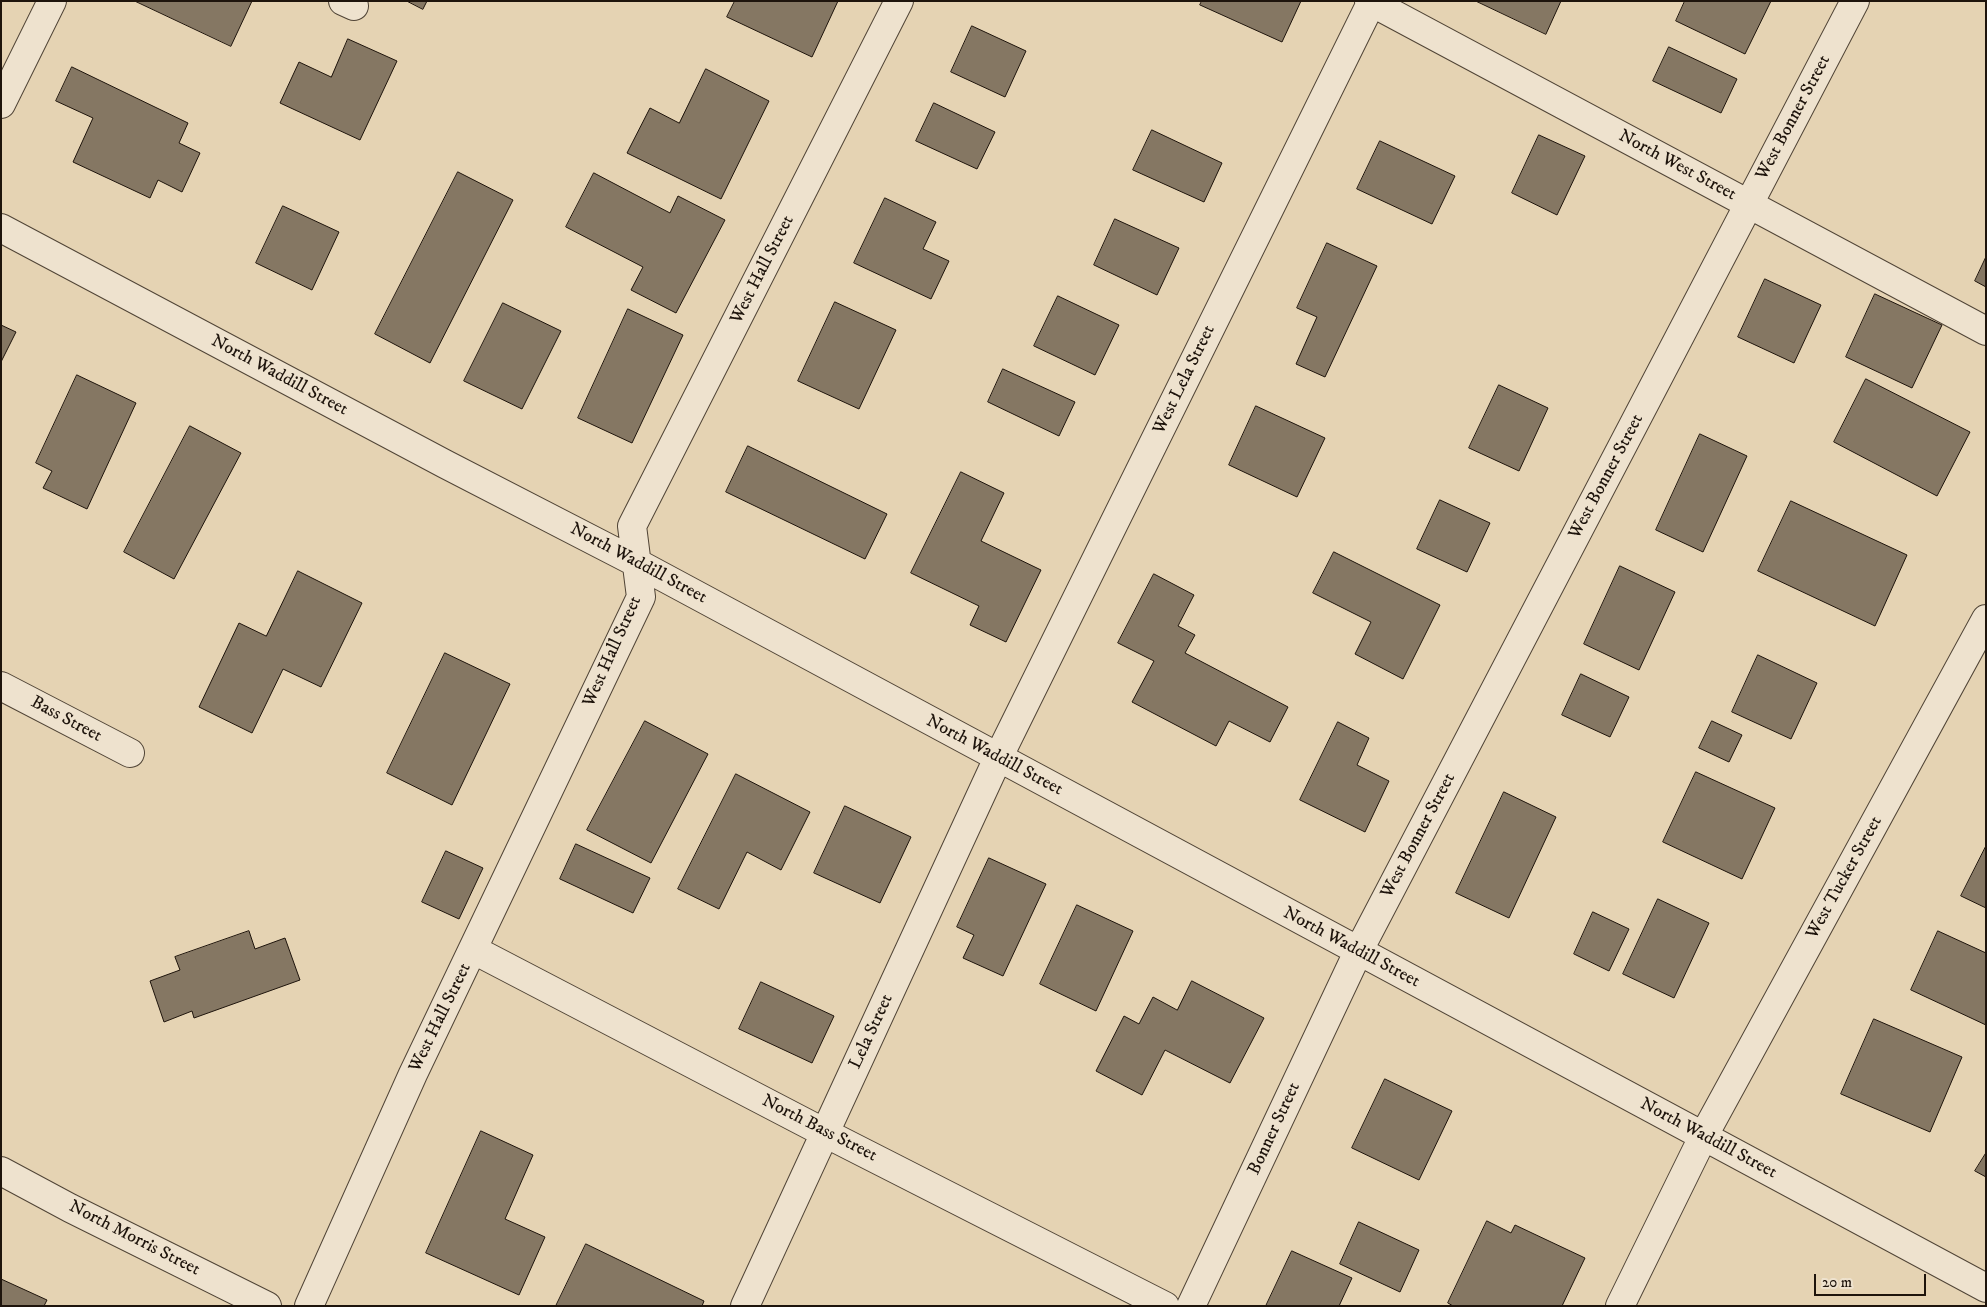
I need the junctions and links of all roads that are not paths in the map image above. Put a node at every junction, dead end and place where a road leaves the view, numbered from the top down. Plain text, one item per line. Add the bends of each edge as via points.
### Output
1 (52, 1) edge
2 (899, 1) edge
3 (1855, 1) edge
4 (1371, 2) edge
5 (1, 104) edge
6 (1749, 205) junction
7 (1, 228) edge
8 (1986, 331) edge
9 (636, 563) junction
10 (1986, 619) edge
11 (1, 686) edge
12 (130, 753) dead end
13 (998, 758) junction
14 (474, 950) junction
15 (1358, 952) junction
16 (825, 1133) junction
17 (1703, 1137) junction
18 (1, 1171) edge
19 (1986, 1288) edge
20 (267, 1306) edge
21 (309, 1306) edge
22 (745, 1306) edge
23 (1165, 1306) edge
24 (1191, 1306) edge
25 (1620, 1306) edge

1 - 5 street
2 - 9 street, West Hall Street via 632,526
3 - 6 street, West Bonner Street
4 - 6 street, North West Street
4 - 13 street, West Lela Street
6 - 8 street, North West Street
6 - 15 street, West Bonner Street
7 - 9 street, North Waddill Street
9 - 13 street, North Waddill Street
9 - 14 street, West Hall Street via 641,597
10 - 17 street, West Tucker Street
11 - 12 street, Bass Street
13 - 15 street, North Waddill Street
13 - 16 street, Lela Street
14 - 16 street, North Bass Street
14 - 21 street, West Hall Street
15 - 17 street, North Waddill Street
15 - 24 street, Bonner Street
16 - 22 street, Lela Street
16 - 23 street, North Bass Street
17 - 19 street, North Waddill Street
17 - 25 street, West Tucker Street
18 - 20 street, North Morris Street

